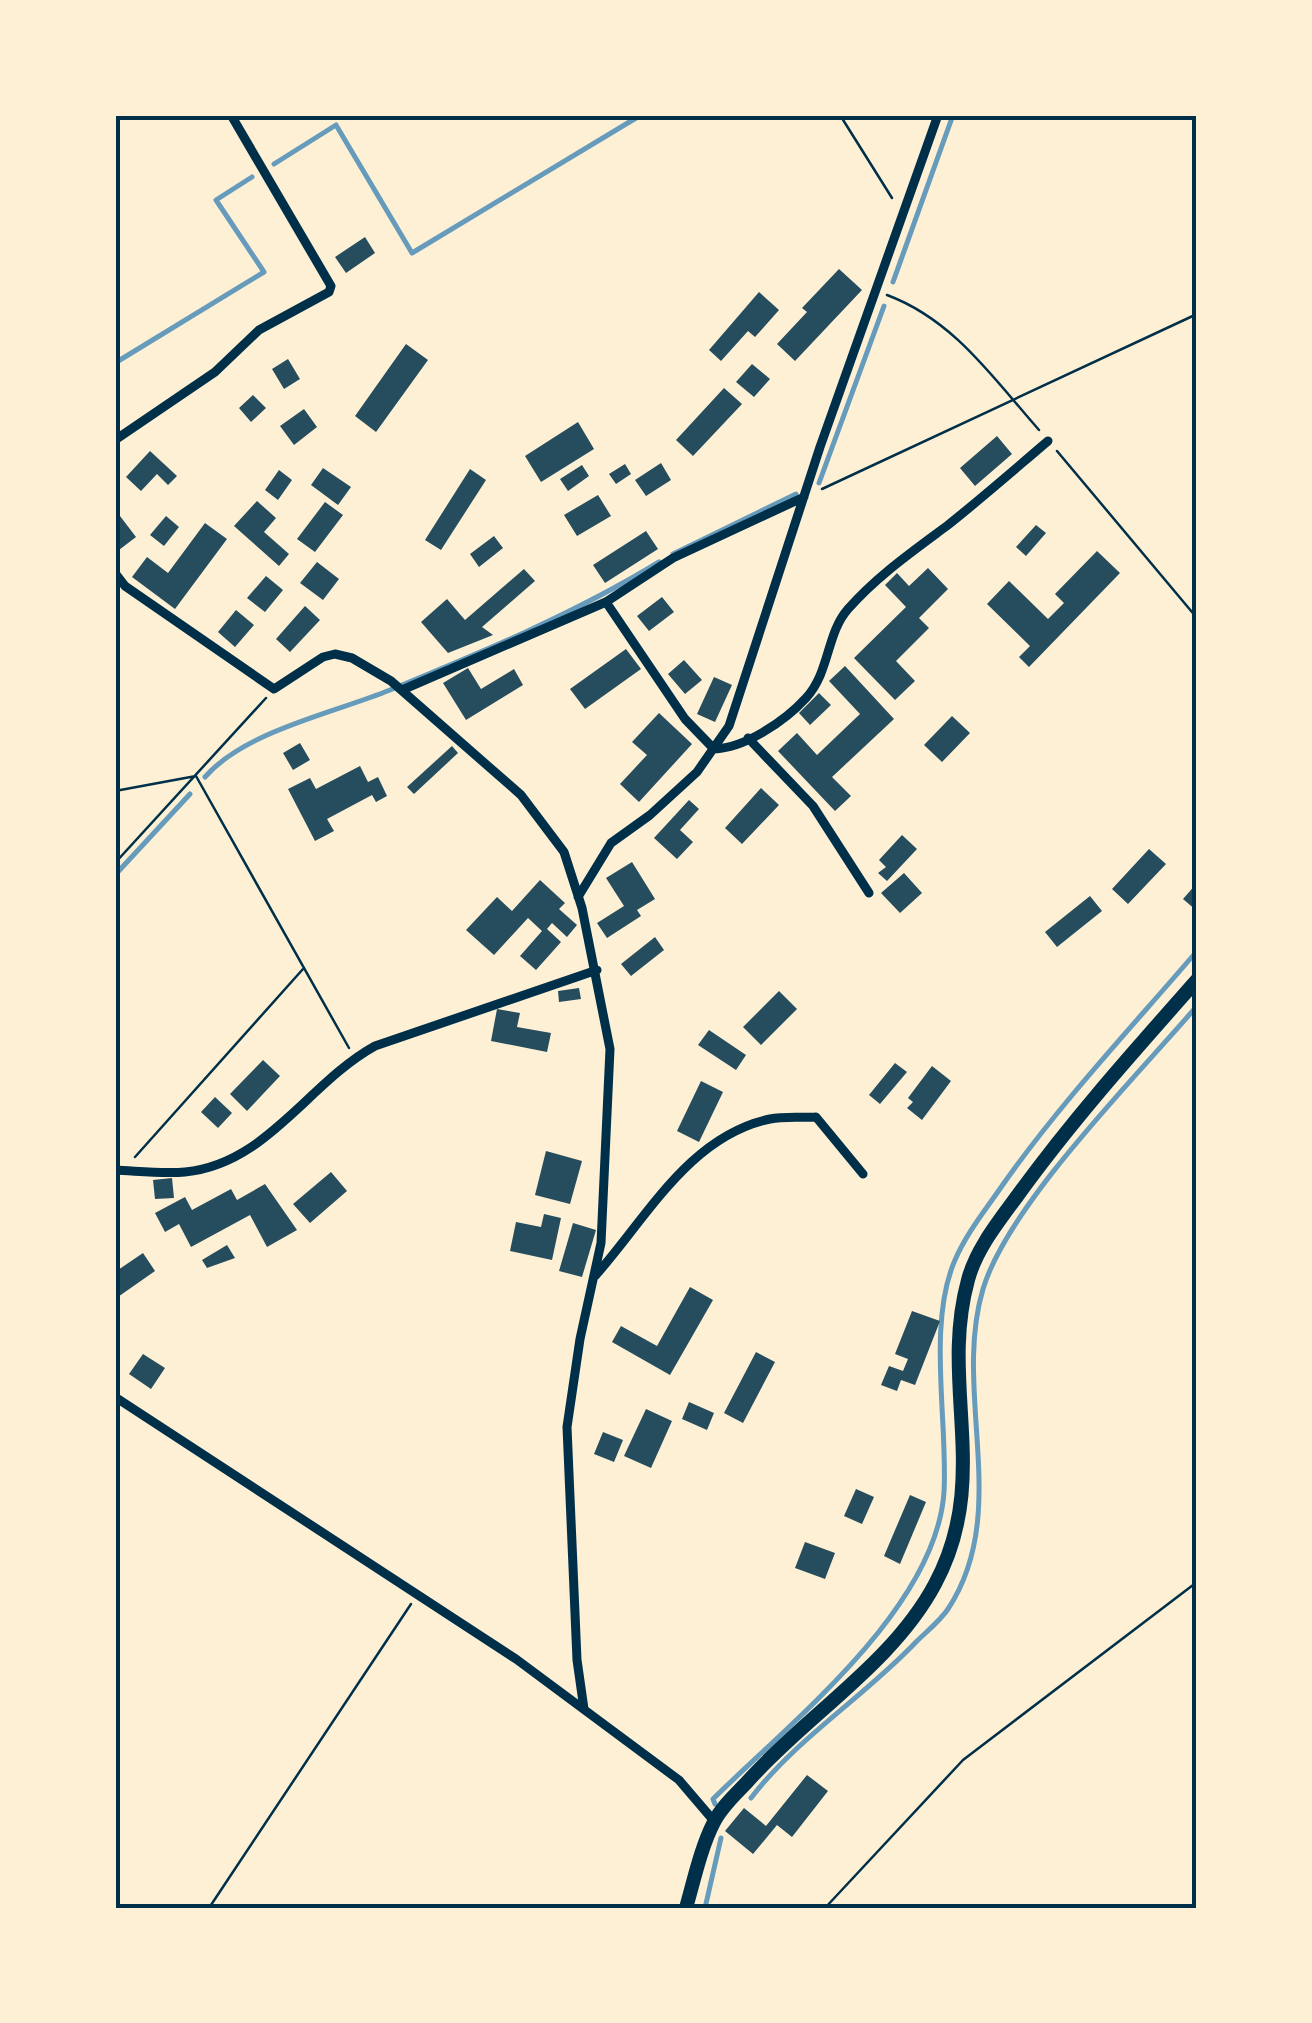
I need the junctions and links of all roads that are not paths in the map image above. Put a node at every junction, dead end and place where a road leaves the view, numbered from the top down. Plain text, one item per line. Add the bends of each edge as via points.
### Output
1 (231, 115) edge
2 (938, 115) edge
3 (115, 440) edge
4 (1048, 441) dead end
5 (804, 498) junction
6 (115, 573) edge
7 (606, 602) junction
8 (397, 686) junction
9 (748, 738) junction
10 (714, 748) junction
11 (870, 893) dead end
12 (578, 897) junction
13 (597, 970) junction
14 (1197, 980) edge
15 (119, 1170) edge
16 (863, 1174) dead end
17 (594, 1278) junction
18 (115, 1397) edge
19 (584, 1710) junction
20 (714, 1821) junction
21 (686, 1908) edge

1 - 3 street via 332,286 259,330 214,372
2 - 5 street
4 - 9 street via 889,568 838,621 821,678 805,699
5 - 7 street via 674,558
5 - 10 street via 729,726
6 - 8 street via 274,689 335,654
7 - 8 street
7 - 10 street via 684,719
8 - 12 street via 521,796 564,852
9 - 10 street
9 - 11 street via 813,806
10 - 12 street via 686,783 610,843
12 - 13 street
13 - 15 street via 375,1046 262,1141 224,1162 186,1172
13 - 17 street via 610,1049 602,1243
14 - 20 main road via 1043,1160 968,1278 960,1340 965,1490 961,1522 934,1586 910,1623 763,1764
16 - 17 street via 816,1118 770,1119 730,1134 680,1170
17 - 19 street via 567,1427
18 - 19 street
19 - 20 street via 679,1780
20 - 21 main road

